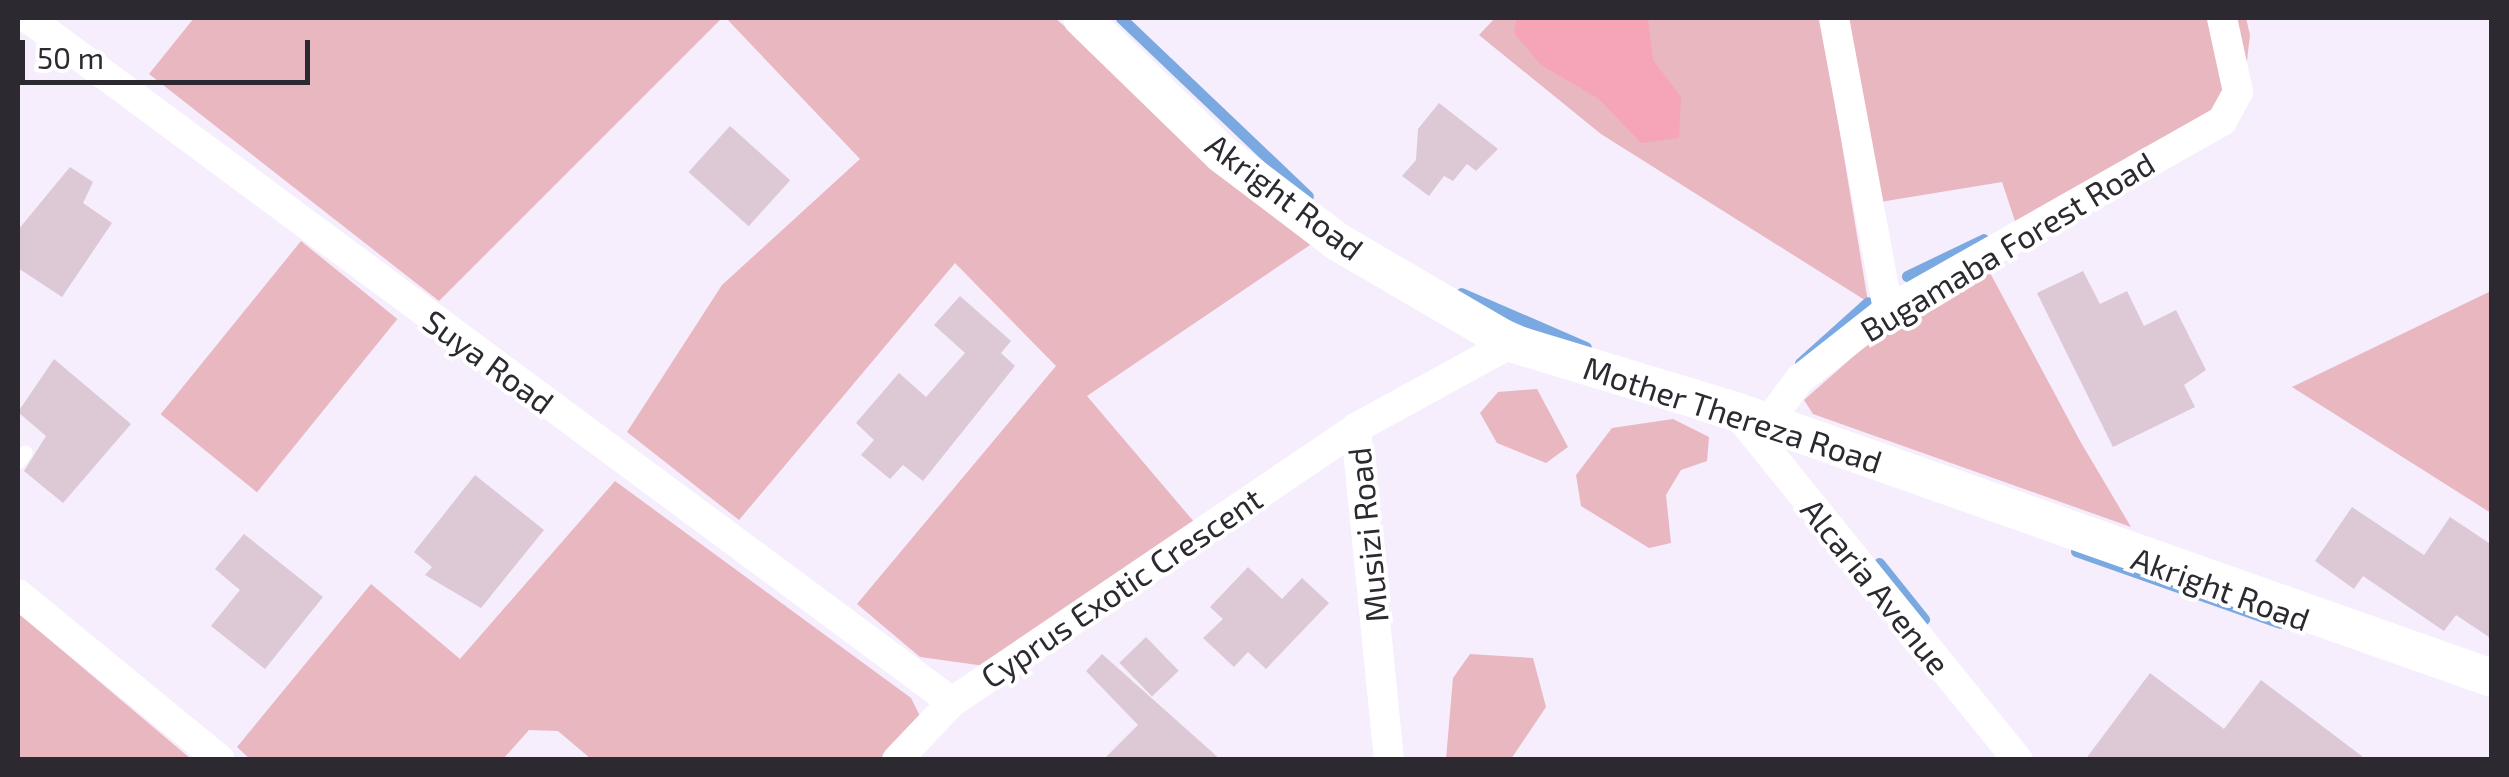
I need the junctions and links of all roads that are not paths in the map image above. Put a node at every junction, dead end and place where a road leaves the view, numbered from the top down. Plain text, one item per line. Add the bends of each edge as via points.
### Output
1 (28, 18) edge
2 (1082, 18) edge
3 (1834, 18) edge
4 (2222, 18) edge
5 (1888, 310) junction
6 (1512, 342) junction
7 (1751, 417) junction
8 (1356, 428) junction
9 (1955, 488) joint
10 (18, 594) edge
11 (2492, 678) edge
12 (952, 702) junction
13 (217, 758) edge
14 (898, 760) edge
15 (1388, 760) edge
16 (2018, 760) edge

1 - 12 street, Suya Road
2 - 6 street, Akright Road via 1222,154 1338,242
3 - 5 street
4 - 5 street, Bugamaba Forest Road via 2238,92 2222,120
5 - 7 street, Bugamaba Forest Road
6 - 7 street, Mother Thereza Road
6 - 8 street, Musizi Road
7 - 9 street, Mother Thereza Road
7 - 16 street, Alcaria Avenue
8 - 12 street, Cyprus Exotic Crescent
8 - 15 street, Musizi Road
9 - 11 street, Akright Road
10 - 13 street
12 - 14 street, Cyprus Exotic Crescent

